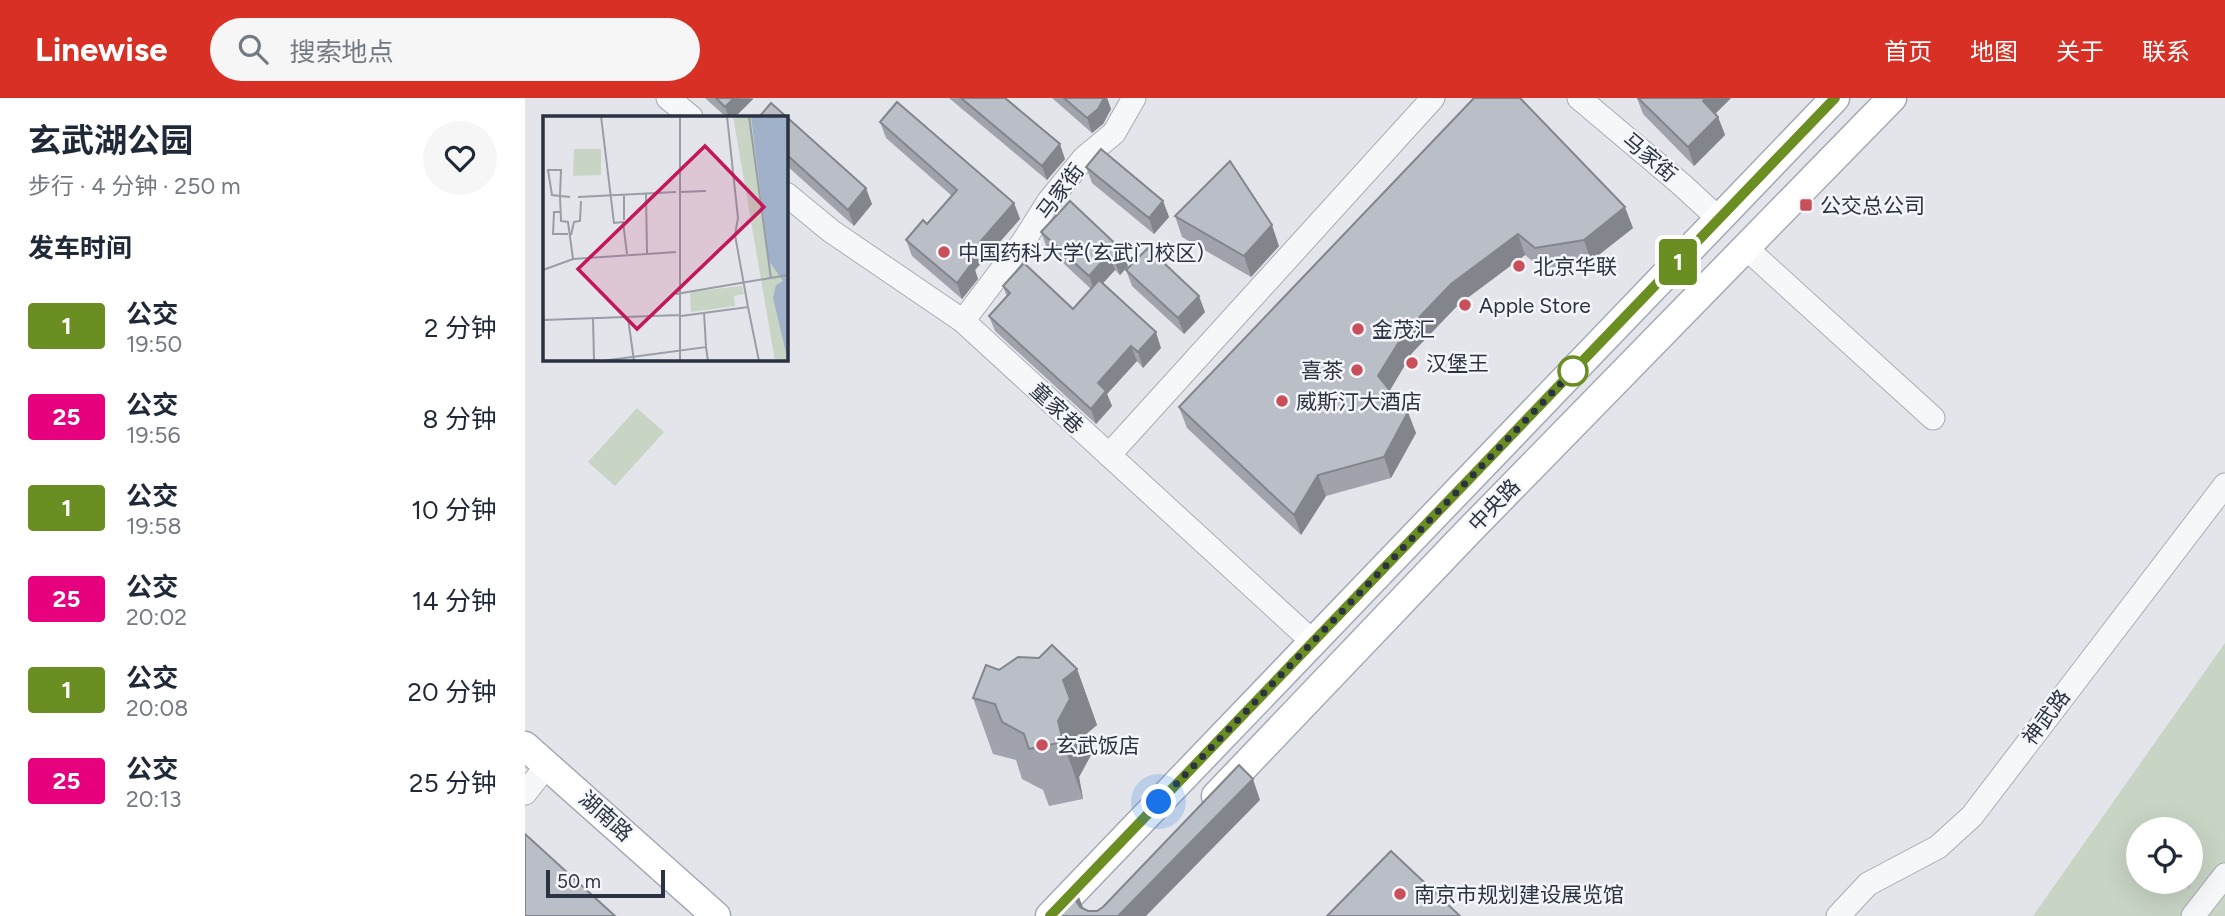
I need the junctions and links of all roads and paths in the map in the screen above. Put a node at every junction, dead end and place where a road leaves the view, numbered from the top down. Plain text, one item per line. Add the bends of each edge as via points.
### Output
1 (668, 98) edge
2 (1134, 98) edge
3 (1433, 98) edge
4 (1580, 98) edge
5 (1835, 98) edge
6 (1892, 98) edge
7 (690, 116) edge
8 (787, 195) edge
9 (1719, 219) junction
10 (1747, 248) junction
11 (963, 321) junction
12 (1933, 418) dead end
13 (1109, 455) junction
14 (2225, 485) edge
15 (1313, 642) junction
16 (525, 746) edge
17 (529, 779) edge
18 (1196, 816) edge
19 (2225, 875) edge
20 (694, 916) edge
21 (716, 916) edge
22 (1050, 916) edge
23 (1838, 916) edge
24 (2193, 916) edge

1 - 7 street
2 - 11 street, 马家街 via 1114,133 1084,158 1049,201
3 - 13 street
4 - 9 street, 马家街
5 - 9 main road, 中央路
6 - 10 main road, 中央路
8 - 11 street, 童家巷 via 831,231
9 - 15 main road, 中央路
10 - 12 street
10 - 18 main road, 中央路
11 - 13 street, 童家巷
13 - 15 street, 童家巷
14 - 23 street, 神武路 via 1972,816 1938,847 1868,884
15 - 22 main road, 中央路
16 - 21 main road, 湖南路
17 - 20 main road, 湖南路
19 - 24 street

